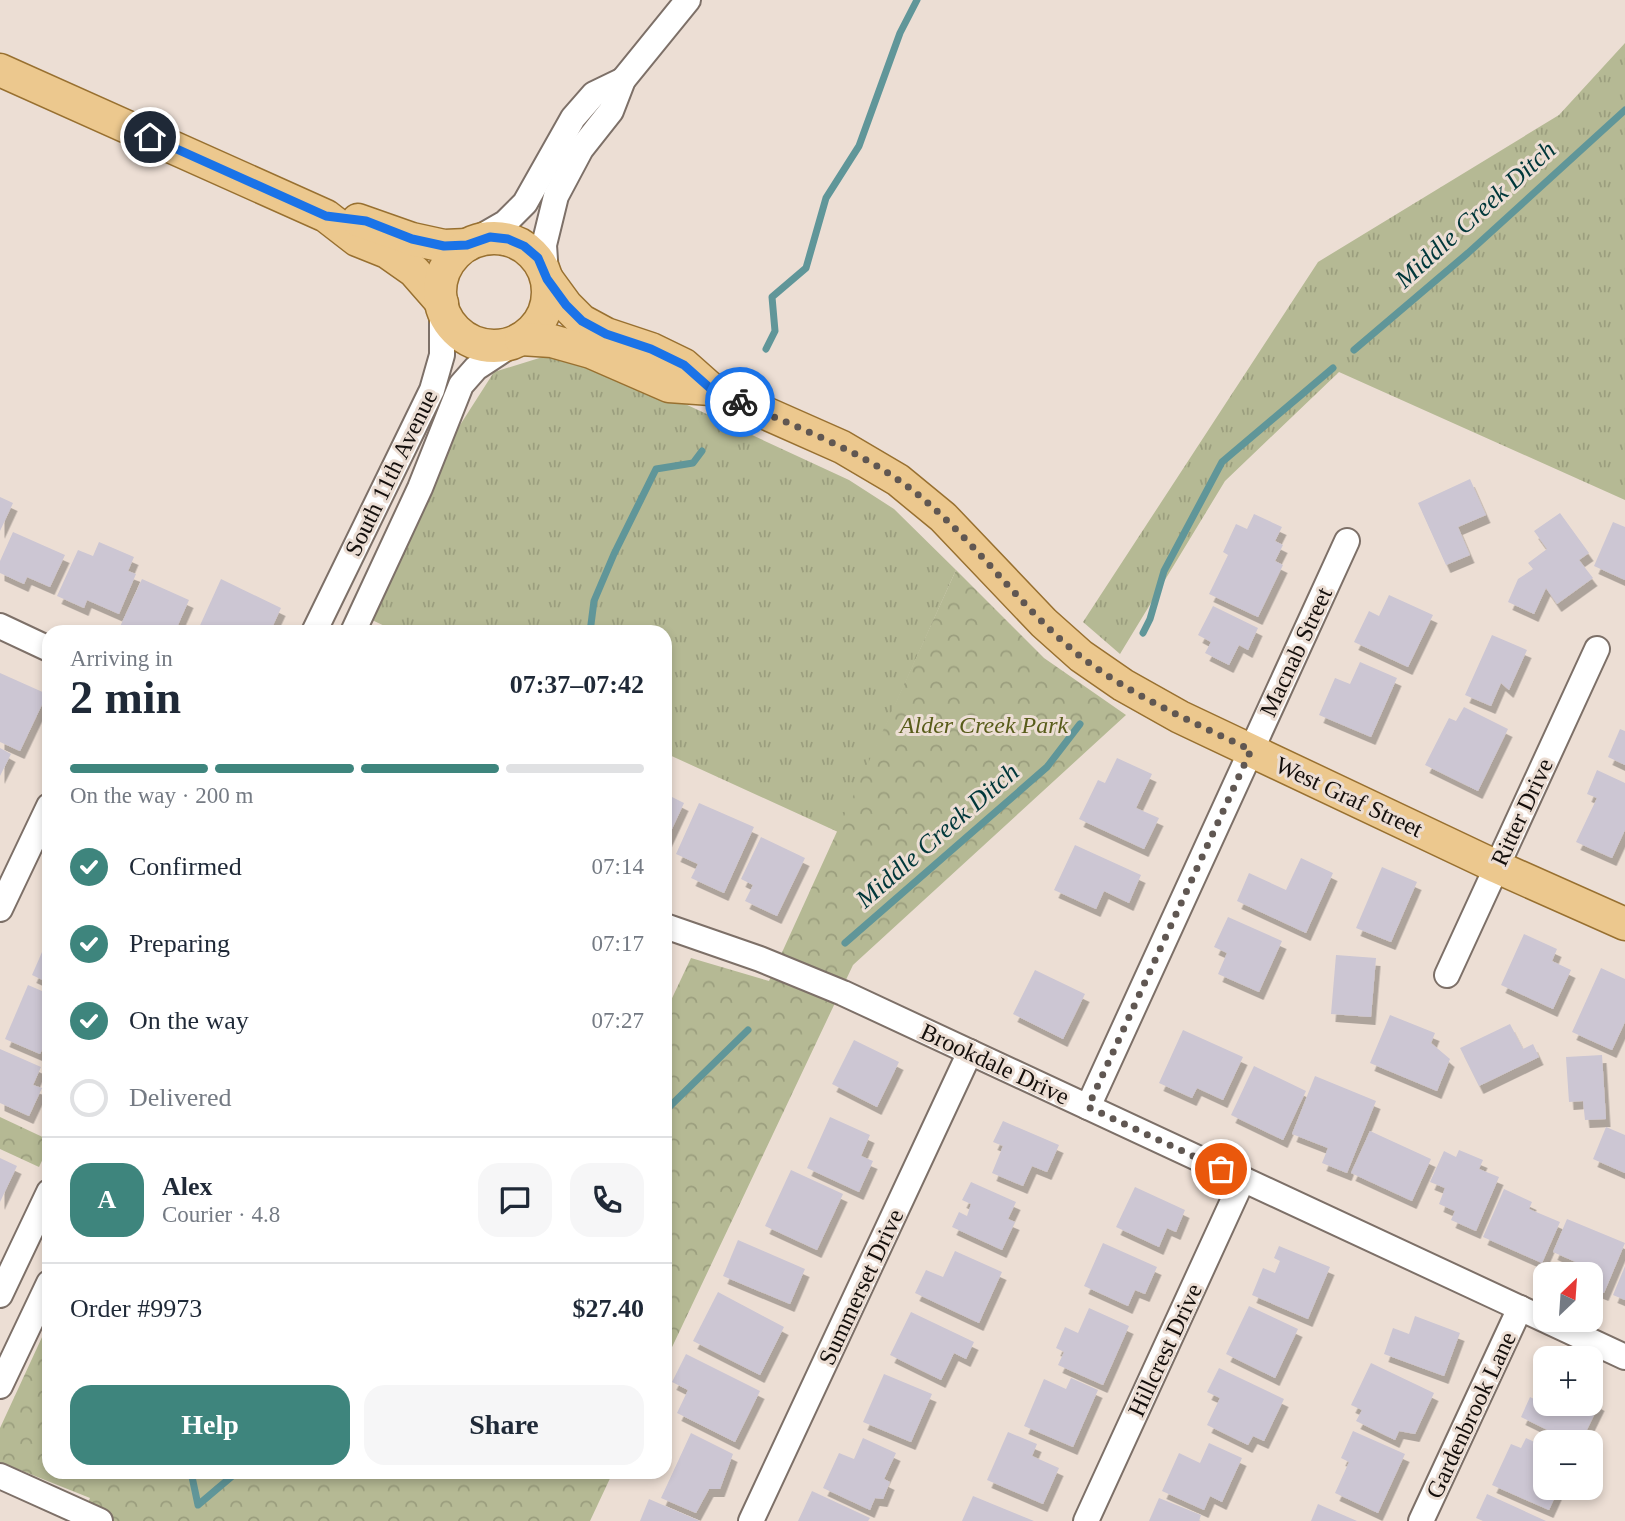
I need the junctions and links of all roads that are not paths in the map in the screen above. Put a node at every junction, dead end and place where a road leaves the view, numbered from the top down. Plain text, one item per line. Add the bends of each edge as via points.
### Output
1 (688, 0) edge
2 (0, 70) edge
3 (622, 79) junction
4 (326, 216) junction
5 (470, 243) junction
6 (547, 277) junction
7 (442, 305) junction
8 (518, 341) junction
9 (711, 389) junction
10 (1347, 541) dead end
11 (317, 625) edge
12 (357, 625) edge
13 (0, 626) edge
14 (42, 646) edge
15 (1597, 649) dead end
16 (1251, 750) junction
17 (42, 821) edge
18 (1497, 867) junction
19 (0, 909) edge
20 (1625, 925) edge
21 (672, 929) edge
22 (1447, 975) dead end
23 (970, 1052) junction
24 (1088, 1107) junction
25 (1243, 1179) junction
26 (42, 1207) edge
27 (0, 1296) edge
28 (42, 1298) edge
29 (1520, 1308) junction
30 (1625, 1357) edge
31 (0, 1386) edge
32 (0, 1476) edge
33 (100, 1521) edge
34 (751, 1521) edge
35 (1086, 1521) edge
36 (1421, 1521) edge

1 - 3 street
2 - 4 main road, West Graf Street
3 - 5 street via 594,94 573,118 525,203 505,223
3 - 6 street via 611,111 581,149 556,196 544,246
4 - 5 main road, West Graf Street via 366,221 444,246
4 - 7 main road, West Graf Street via 357,240 387,252 414,271
5 - 6 main road, West Graf Street via 490,237 524,246 538,258
5 - 7 main road via 448,262 442,277
6 - 8 main road via 547,307 540,322
6 - 9 main road, West Graf Street via 582,321 684,365
7 - 8 main road, West Graf Street via 450,324 463,337 497,346
7 - 11 street, South 11th Avenue via 442,355 432,390
8 - 9 main road, West Graf Street via 552,341 591,352 669,386
8 - 12 street, South 11th Avenue via 476,368 461,384
9 - 16 main road, West Graf Street via 842,447 898,480 943,517 1081,656 1180,717
10 - 16 street, Macnab Street
13 - 14 street
15 - 18 street, Ritter Drive
16 - 18 main road, West Graf Street
16 - 24 street, Macnab Street
17 - 19 street
18 - 20 main road, West Graf Street
18 - 22 street, Ritter Drive
21 - 23 street, Brookdale Drive via 843,993
23 - 24 street, Brookdale Drive
23 - 34 street, Summerset Drive
24 - 25 street, Brookdale Drive
25 - 29 street, Brookdale Drive
25 - 35 street, Hillcrest Drive
26 - 27 street
28 - 31 street
29 - 30 street, Brookdale Drive
29 - 36 street, Gardenbrook Lane
32 - 33 street

